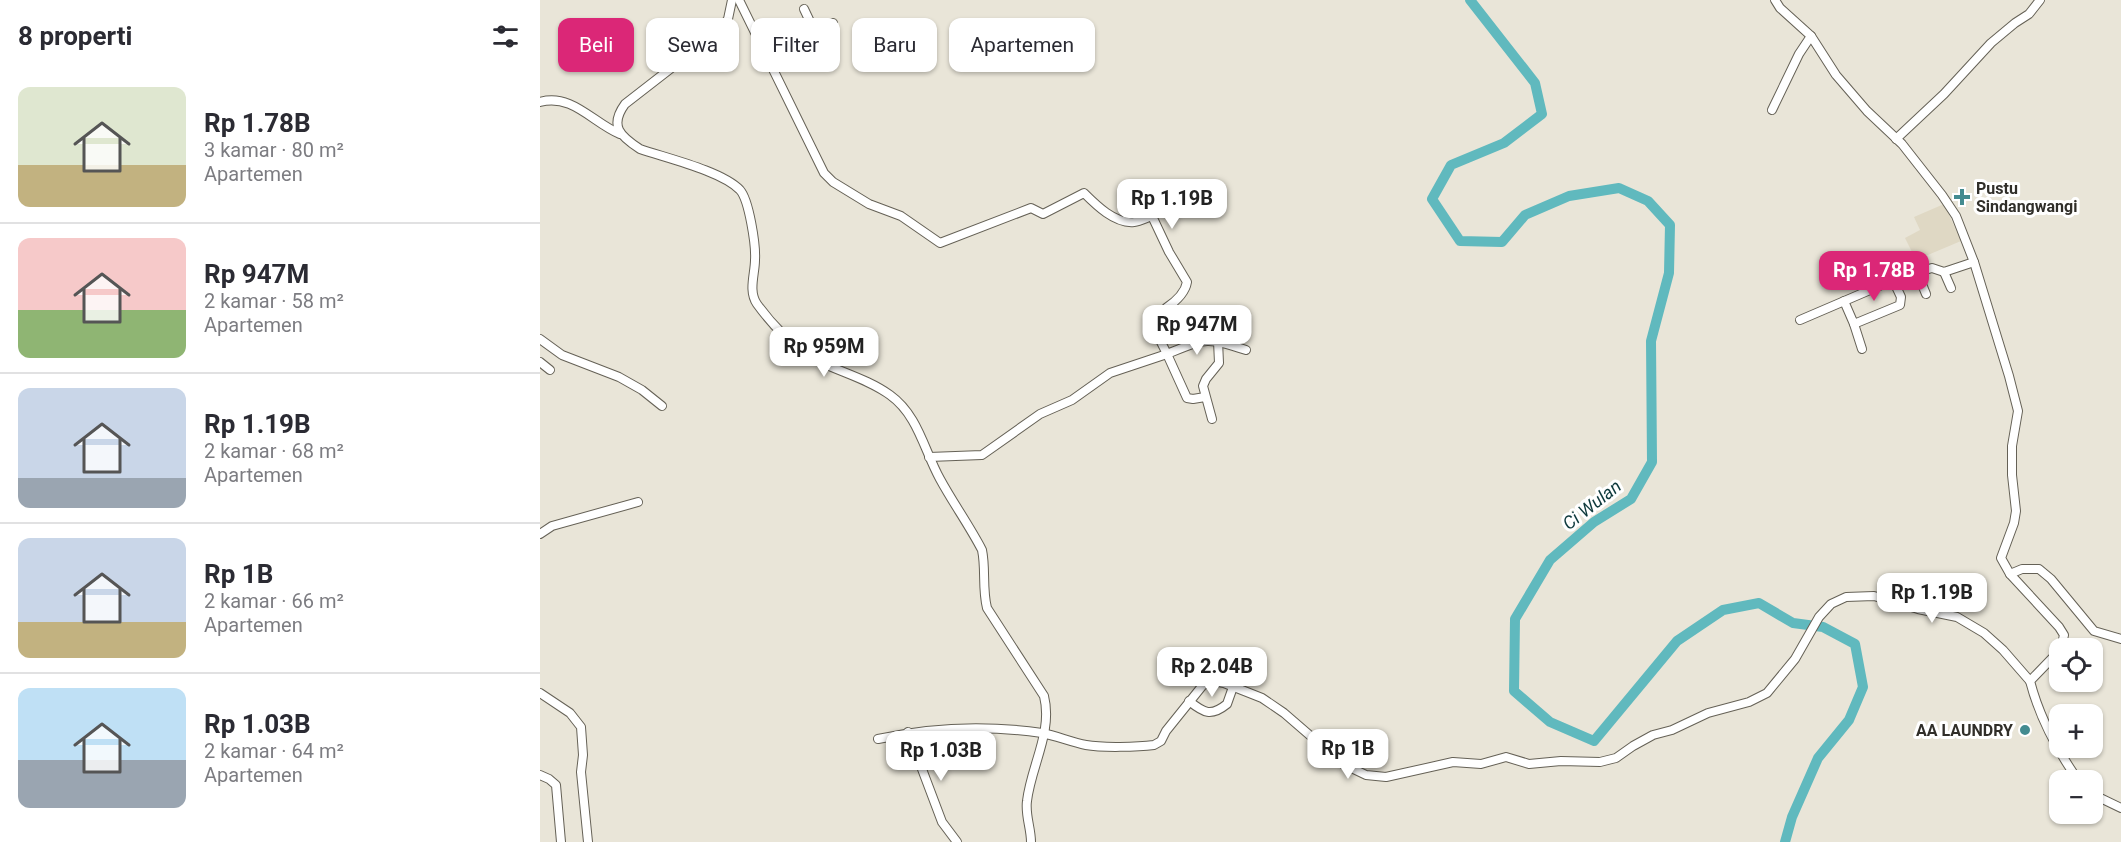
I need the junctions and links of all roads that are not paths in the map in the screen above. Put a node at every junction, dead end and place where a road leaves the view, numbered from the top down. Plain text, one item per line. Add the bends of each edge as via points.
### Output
1 (732, 0) edge
2 (739, 0) edge
3 (1775, 0) edge
4 (2040, 0) edge
5 (804, 9) dead end
6 (808, 18) edge
7 (751, 25) edge
8 (1811, 36) junction
9 (774, 72) edge
10 (540, 102) edge
11 (1772, 110) dead end
12 (620, 134) junction
13 (1896, 139) junction
14 (1974, 262) junction
15 (1917, 272) junction
16 (1944, 272) junction
17 (1893, 280) junction
18 (1951, 288) dead end
19 (1926, 294) dead end
20 (1844, 301) junction
21 (1800, 320) dead end
22 (1854, 324) junction
23 (540, 339) edge
24 (1218, 341) junction
25 (1862, 349) dead end
26 (1246, 350) dead end
27 (1167, 354) junction
28 (540, 362) edge
29 (550, 370) dead end
30 (1205, 397) junction
31 (662, 406) dead end
32 (1212, 419) dead end
33 (929, 457) junction
34 (638, 502) dead end
35 (540, 534) edge
36 (2010, 574) junction
37 (2063, 638) edge
38 (2121, 639) edge
39 (2049, 661) edge
40 (2030, 681) junction
41 (1233, 687) junction
42 (540, 693) edge
43 (1189, 701) junction
44 (908, 732) junction
45 (1044, 734) junction
46 (878, 739) dead end
47 (2071, 770) edge
48 (540, 775) edge
49 (2103, 799) edge
50 (2121, 808) edge
51 (561, 842) edge
52 (588, 842) edge
53 (957, 842) edge
54 (1031, 842) edge

1 - 12 street via 728,19 719,31 625,104 617,118
2 - 7 street
3 - 8 street
4 - 13 street
5 - 6 street
8 - 11 street
8 - 13 street via 1836,75
9 - 27 street via 827,178 869,204 901,216 937,242 1031,208 1043,214 1083,193 1123,221 1135,222 1152,216 1187,282 1154,328
10 - 12 street via 555,99 571,104
12 - 33 street via 640,149 723,178 741,191 747,202 756,258 752,292 757,303 800,350 878,387 896,400 917,426
13 - 14 street via 1956,216
14 - 16 street
14 - 36 street via 2018,411 2012,456 2016,511 2001,558
15 - 16 street via 1932,268
15 - 17 street
15 - 19 street
16 - 18 street
17 - 20 street
17 - 22 street via 1901,297 1900,305
20 - 21 street
20 - 22 street
22 - 25 street
23 - 31 street via 562,355 619,377
24 - 26 street
24 - 27 street via 1199,341
24 - 30 street via 1219,363 1204,382
27 - 30 street via 1187,398
27 - 33 street via 1110,373 1072,400 1040,414 985,454
28 - 29 street
30 - 32 street
33 - 45 street via 982,550 987,608 1044,696 1048,710
34 - 35 street via 552,526
36 - 37 street via 2059,627
36 - 38 street via 2039,569 2094,631
39 - 40 street
40 - 41 street via 1984,633 1957,617 1874,596 1846,597 1819,617 1795,659 1767,693 1653,735 1616,758 1529,764 1506,757 1481,764 1452,762 1386,777 1366,775 1343,764 1262,698
40 - 47 street via 2042,716
41 - 43 street via 1213,681 1203,685
41 - 43 street via 1227,704 1208,713
42 - 52 street via 570,713 580,727
43 - 45 street via 1154,745 1089,746
44 - 45 street via 954,728
44 - 46 street
44 - 53 street via 942,822
45 - 54 street via 1027,799
48 - 51 street via 556,785
49 - 50 street

